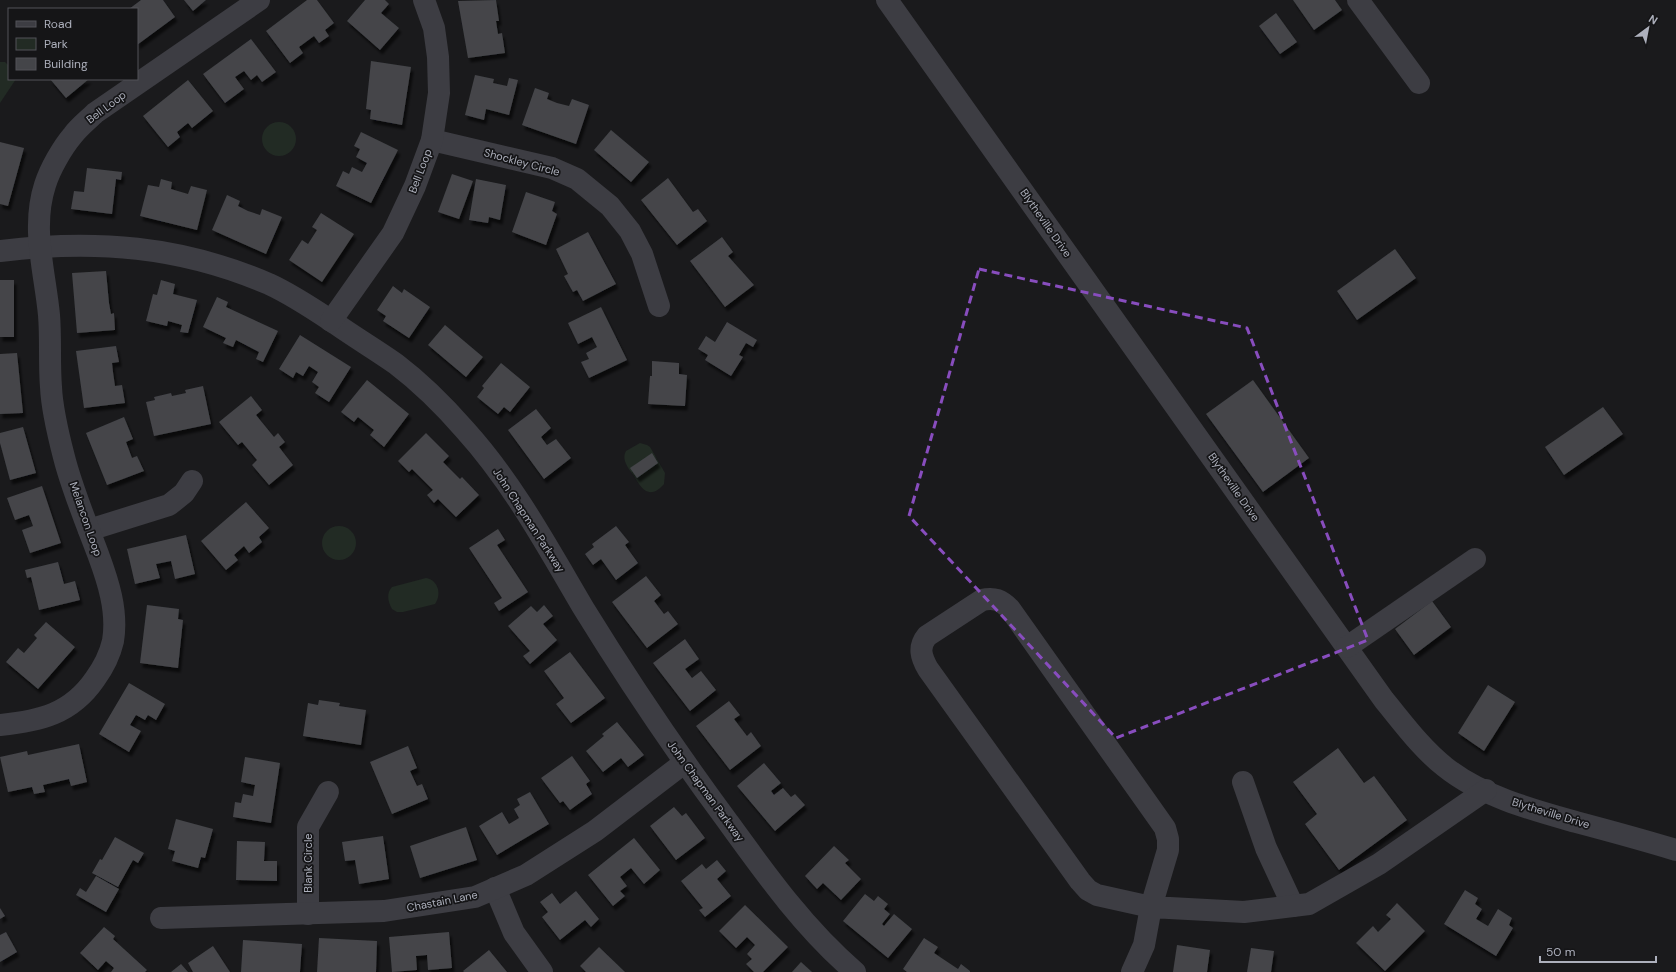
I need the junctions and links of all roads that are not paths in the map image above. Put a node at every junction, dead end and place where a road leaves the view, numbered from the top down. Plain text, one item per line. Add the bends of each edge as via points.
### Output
1 (259, 0) edge
2 (424, 0) edge
3 (887, 0) edge
4 (1358, 0) edge
5 (1418, 83) dead end
6 (432, 140) junction
7 (39, 246) junction
8 (0, 250) edge
9 (659, 306) dead end
10 (332, 321) junction
11 (192, 480) dead end
12 (89, 530) junction
13 (1475, 559) dead end
14 (1347, 647) junction
15 (0, 725) edge
16 (684, 763) junction
17 (1243, 782) dead end
18 (1486, 790) junction
19 (328, 792) dead end
20 (1676, 850) edge
21 (495, 888) junction
22 (1151, 906) junction
23 (1293, 906) junction
24 (308, 914) junction
25 (161, 918) dead end
26 (542, 972) edge
27 (855, 972) edge
28 (1132, 972) edge

1 - 7 street, Bell Loop via 95,113 73,135 45,185 38,218
2 - 6 street, Bell Loop via 434,28 438,57 439,93
3 - 14 street, Blytheville Drive
4 - 5 street
6 - 9 street, Shockley Circle via 552,168 577,179 610,206 630,231 642,254
6 - 10 street, Bell Loop via 415,186 393,233
7 - 8 street, John Chapman Parkway
7 - 10 street, John Chapman Parkway via 112,245 180,254 272,285
7 - 12 street, Melancon Loop via 49,316 51,388 56,426 64,458
10 - 16 street, John Chapman Parkway via 397,365 466,430 521,504 615,659
11 - 12 street via 184,493 169,505
12 - 15 street, Melancon Loop via 109,586 114,613 113,641 103,667 88,690 67,708 44,718
13 - 14 street
14 - 18 street, Blytheville Drive via 1384,700 1418,742 1446,768
16 - 21 street, Chastain Lane via 595,831 526,876
16 - 27 street, John Chapman Parkway via 799,917
17 - 23 street via 1266,848
18 - 20 street, Blytheville Drive via 1528,808
18 - 23 street via 1379,864 1309,904
19 - 24 street, Blank Circle via 308,827
21 - 24 street, Chastain Lane via 475,897 384,911
21 - 26 street via 514,933
22 - 22 street via 1168,850 1165,828 1010,609 997,599 982,600 927,636 922,641 921,649 922,658 928,669 1080,881 1097,895
22 - 23 street via 1244,912
22 - 28 street via 1144,945
24 - 25 street, Chastain Lane

